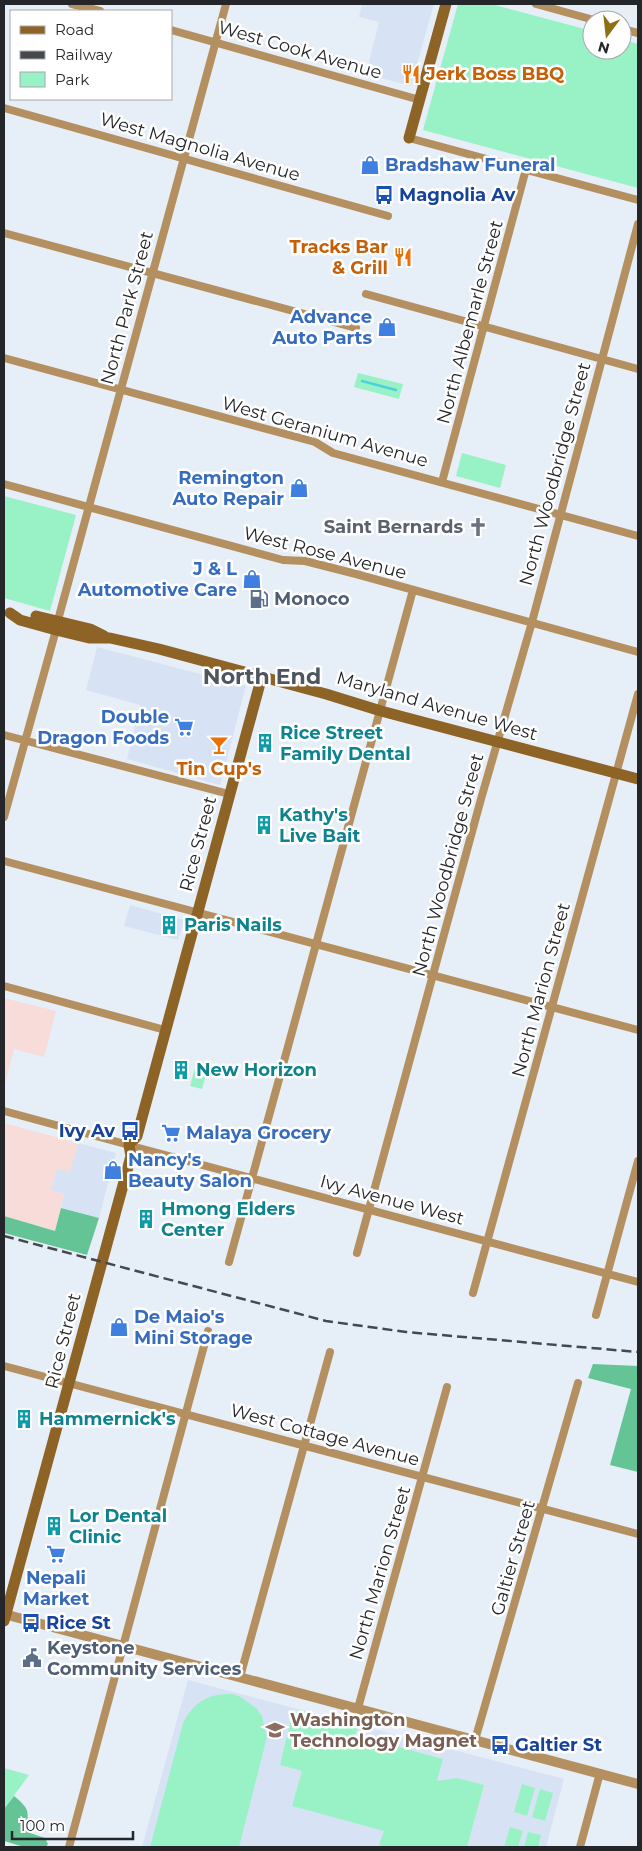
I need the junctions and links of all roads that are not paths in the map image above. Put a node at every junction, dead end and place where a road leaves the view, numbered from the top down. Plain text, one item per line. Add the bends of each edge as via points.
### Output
1 (72, 4) edge
2 (226, 4) edge
3 (446, 4) edge
4 (536, 4) edge
5 (572, 4) edge
6 (96, 10) edge
7 (569, 13) junction
8 (582, 17) edge
9 (172, 30) edge
10 (215, 42) junction
11 (420, 100) junction
12 (4, 108) edge
13 (409, 138) joint
14 (184, 158) junction
15 (526, 169) junction
16 (638, 200) edge
17 (388, 216) dead end
18 (638, 224) edge
19 (4, 233) edge
20 (152, 272) junction
21 (366, 294) dead end
22 (484, 327) junction
23 (356, 328) dead end
24 (4, 358) edge
25 (601, 359) junction
26 (638, 369) edge
27 (120, 390) junction
28 (442, 482) junction
29 (4, 484) edge
30 (88, 506) junction
31 (560, 514) junction
32 (638, 536) edge
33 (413, 590) junction
34 (7, 612) edge
35 (532, 622) junction
36 (57, 625) junction
37 (638, 652) edge
38 (262, 676) junction
39 (638, 694) edge
40 (381, 711) junction
41 (4, 735) edge
42 (24, 740) junction
43 (498, 743) junction
44 (616, 773) junction
45 (638, 779) edge
46 (229, 794) junction
47 (4, 818) edge
48 (4, 861) edge
49 (197, 912) junction
50 (316, 945) junction
51 (433, 976) junction
52 (4, 986) edge
53 (552, 1008) junction
54 (164, 1030) junction
55 (638, 1030) edge
56 (4, 1111) edge
57 (134, 1146) junction
58 (638, 1161) edge
59 (252, 1178) junction
60 (369, 1209) junction
61 (488, 1240) junction
62 (357, 1252) dead end
63 (229, 1262) dead end
64 (608, 1274) junction
65 (638, 1282) edge
66 (473, 1294) dead end
67 (596, 1315) dead end
68 (208, 1331) dead end
69 (330, 1352) dead end
70 (4, 1366) edge
71 (578, 1384) dead end
72 (70, 1385) junction
73 (447, 1388) dead end
74 (186, 1413) junction
75 (304, 1445) junction
76 (422, 1476) junction
77 (543, 1508) junction
78 (638, 1534) edge
79 (4, 1617) edge
80 (123, 1646) junction
81 (240, 1677) junction
82 (358, 1708) junction
83 (475, 1740) junction
84 (600, 1773) junction
85 (638, 1784) edge
86 (69, 1847) edge
87 (580, 1847) edge

1 - 6 street
2 - 10 street, North Park Street
3 - 11 main road
4 - 7 street
5 - 7 street
7 - 8 street
9 - 10 street, West Cook Avenue
10 - 11 street, West Cook Avenue
10 - 14 street, North Park Street
11 - 13 main road
12 - 14 street, West Magnolia Avenue
13 - 15 street
14 - 17 street, West Magnolia Avenue
14 - 20 street, North Park Street
15 - 16 street
15 - 22 street, North Albemarle Street
18 - 25 street, North Woodbridge Street
19 - 20 street
20 - 23 street
20 - 27 street, North Park Street
21 - 22 street
22 - 25 street
22 - 28 street, North Albemarle Street
24 - 27 street, West Geranium Avenue
25 - 26 street
25 - 31 street, North Woodbridge Street
27 - 28 street, West Geranium Avenue via 315,442 333,452
27 - 30 street, North Park Street
28 - 31 street, West Geranium Avenue
29 - 30 street, West Rose Avenue
30 - 33 street, West Rose Avenue via 283,560 305,561
30 - 36 street, North Park Street
31 - 32 street, West Geranium Avenue
31 - 35 street, North Woodbridge Street
33 - 35 street, West Rose Avenue
33 - 40 street
34 - 36 main road, Maryland Avenue West via 20,620
35 - 37 street, West Rose Avenue
35 - 43 street, North Woodbridge Street
36 - 38 main road, Maryland Avenue West
36 - 42 street, North Park Street
38 - 40 main road, Maryland Avenue West
38 - 46 main road, Rice Street
39 - 44 street, North Marion Street
40 - 43 main road, Maryland Avenue West
40 - 50 street
41 - 42 street
42 - 46 street
42 - 47 street, North Park Street
43 - 44 main road, Maryland Avenue West
43 - 51 street, North Woodbridge Street
44 - 45 main road, Maryland Avenue West
44 - 53 street, North Marion Street
46 - 49 main road, Rice Street
48 - 49 street
49 - 50 street
49 - 54 main road, Rice Street
50 - 51 street
50 - 59 street
51 - 53 street
51 - 60 street, North Woodbridge Street
52 - 54 street
53 - 55 street
53 - 61 street, North Marion Street
54 - 57 main road, Rice Street
56 - 57 street, Ivy Avenue West
57 - 59 street, Ivy Avenue West
57 - 72 main road, Rice Street
58 - 64 street
59 - 60 street, Ivy Avenue West
59 - 63 street
60 - 61 street, Ivy Avenue West
60 - 62 street, North Woodbridge Street
61 - 64 street, Ivy Avenue West
61 - 66 street, North Marion Street
64 - 65 street, Ivy Avenue West
64 - 67 street
68 - 74 street
69 - 75 street
70 - 72 street, West Cottage Avenue
71 - 77 street, Galtier Street
72 - 74 street, West Cottage Avenue
72 - 79 main road, Rice Street
73 - 76 street, North Marion Street
74 - 75 street, West Cottage Avenue
74 - 80 street
75 - 76 street, West Cottage Avenue
75 - 81 street
76 - 77 street, West Cottage Avenue
76 - 82 street, North Marion Street
77 - 78 street, West Cottage Avenue
77 - 83 street, Galtier Street
79 - 80 street
80 - 81 street
80 - 86 street
81 - 82 street
82 - 83 street
83 - 84 street
84 - 85 street
84 - 87 street

